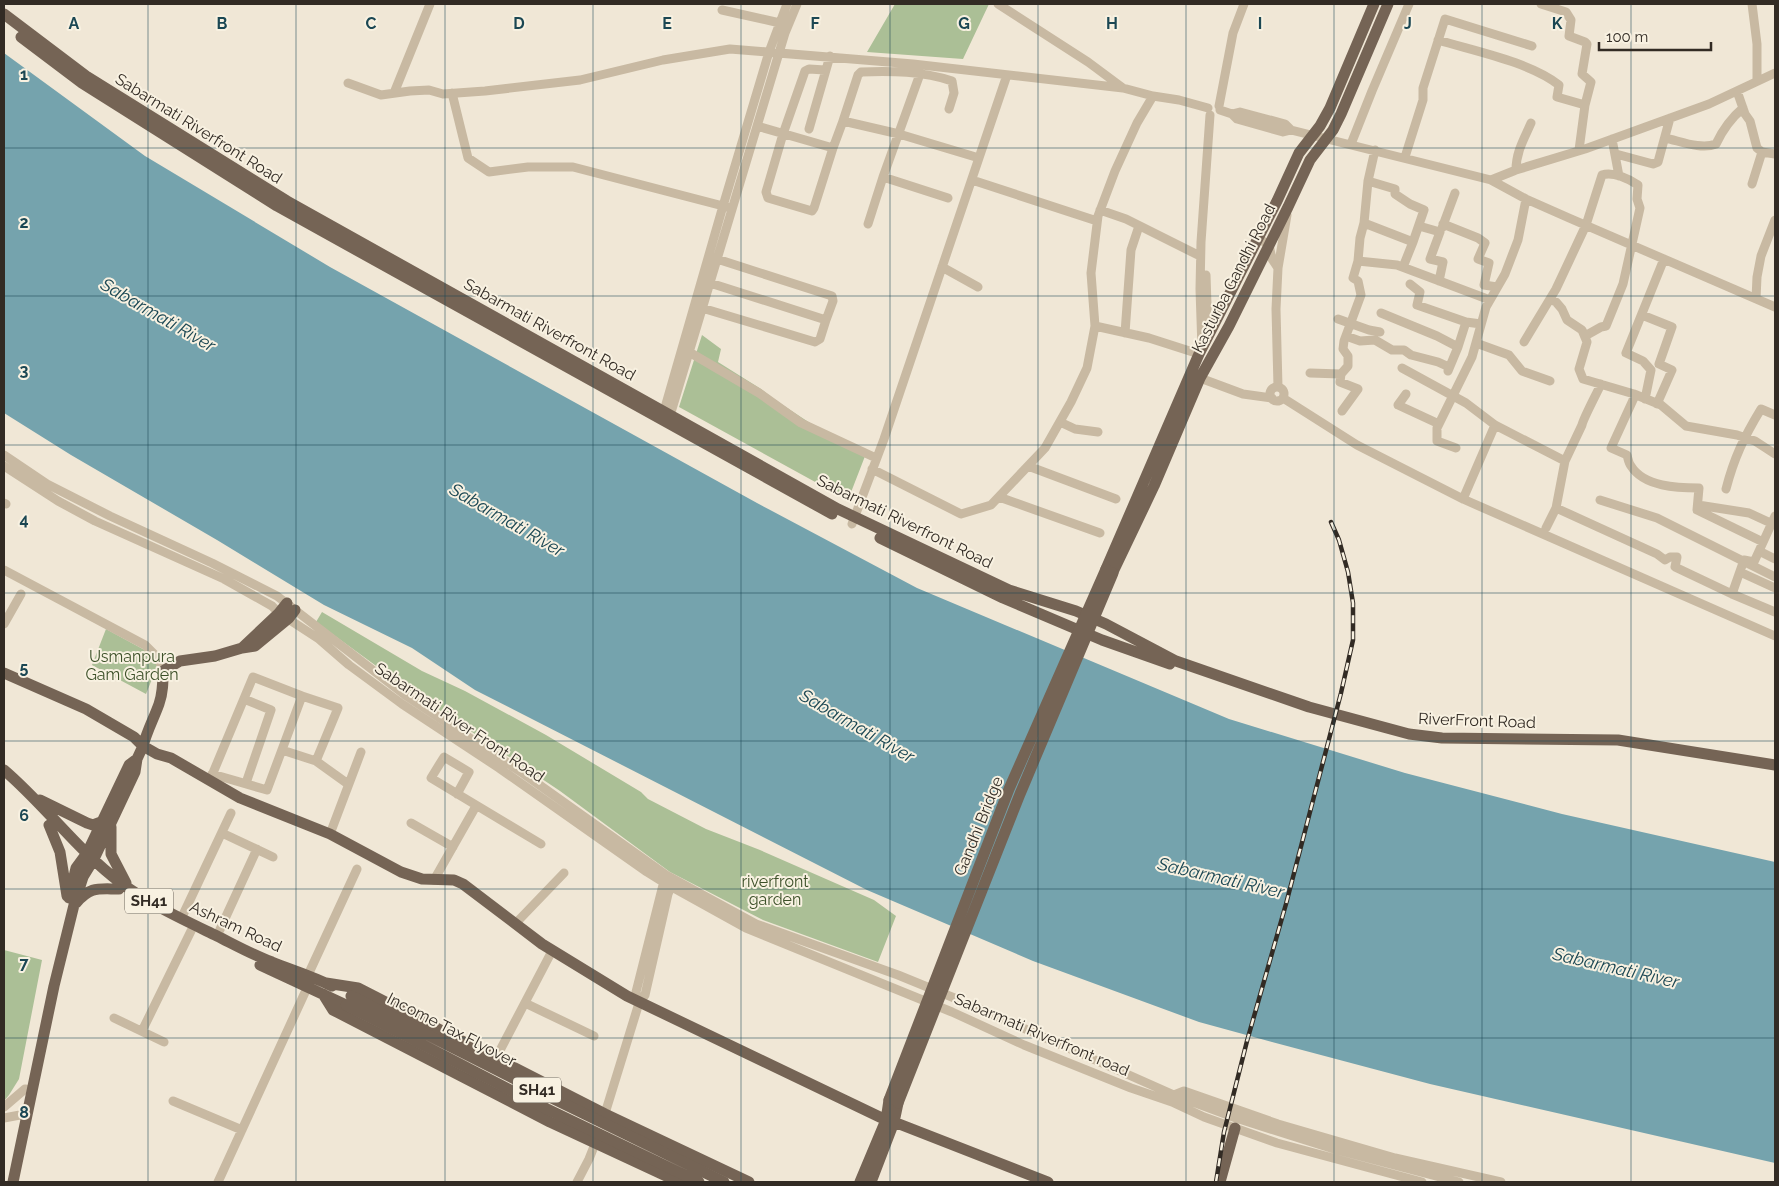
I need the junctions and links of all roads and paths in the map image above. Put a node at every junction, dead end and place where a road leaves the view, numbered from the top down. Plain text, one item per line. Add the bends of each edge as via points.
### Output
1 (430, 4) edge
2 (787, 4) edge
3 (797, 4) edge
4 (998, 4) edge
5 (1239, 4) edge
6 (1244, 4) edge
7 (1374, 4) edge
8 (1388, 4) edge
9 (1409, 4) edge
10 (1542, 4) edge
11 (1752, 4) edge
12 (722, 10) dead end
13 (4, 14) edge
14 (780, 23) junction
15 (4, 24) edge
16 (1438, 40) junction
17 (1532, 46) dead end
18 (774, 53) junction
19 (830, 56) junction
20 (825, 70) junction
21 (920, 74) junction
22 (1775, 74) edge
23 (1007, 75) junction
24 (1757, 81) junction
25 (348, 83) dead end
26 (1123, 88) junction
27 (1737, 91) junction
28 (394, 93) junction
29 (452, 93) junction
30 (1153, 96) junction
31 (1585, 105) junction
32 (1742, 108) junction
33 (949, 109) dead end
34 (1214, 110) junction
35 (1670, 118) junction
36 (843, 121) junction
37 (1531, 123) dead end
38 (757, 126) junction
39 (808, 129) dead end
40 (783, 134) junction
41 (899, 134) junction
42 (1313, 135) junction
43 (1327, 138) junction
44 (1665, 138) junction
45 (1612, 139) junction
46 (1351, 144) junction
47 (834, 148) junction
48 (1375, 150) junction
49 (1579, 150) junction
50 (1762, 152) junction
51 (1616, 154) junction
52 (1775, 154) edge
53 (1405, 157) junction
54 (979, 158) junction
55 (1516, 170) junction
56 (1619, 176) junction
57 (884, 177) junction
58 (972, 180) junction
59 (1491, 180) junction
60 (1368, 181) junction
61 (1752, 184) dead end
62 (1455, 193) dead end
63 (948, 198) dead end
64 (1526, 199) junction
65 (727, 207) junction
66 (1288, 207) junction
67 (1100, 210) junction
68 (1775, 220) edge
69 (1097, 221) junction
70 (1364, 223) junction
71 (868, 224) dead end
72 (1586, 225) junction
73 (1139, 226) junction
74 (1419, 226) junction
75 (1442, 228) junction
76 (1258, 238) junction
77 (1413, 242) junction
78 (1631, 244) junction
79 (1269, 245) junction
80 (1200, 256) junction
81 (1664, 259) junction
82 (717, 260) junction
83 (1358, 261) junction
84 (942, 267) junction
85 (1403, 267) junction
86 (1278, 268) junction
87 (1439, 281) junction
88 (710, 283) junction
89 (1410, 284) dead end
90 (978, 287) dead end
91 (1497, 287) junction
92 (1550, 299) junction
93 (1756, 299) junction
94 (1490, 300) junction
95 (1775, 306) edge
96 (702, 308) junction
97 (1381, 313) dead end
98 (1642, 316) junction
99 (1338, 319) dead end
100 (826, 320) junction
101 (1466, 322) junction
102 (1351, 323) junction
103 (1481, 324) junction
104 (1095, 326) junction
105 (1125, 332) junction
106 (1380, 332) dead end
107 (1346, 336) junction
108 (1585, 336) junction
109 (1208, 337) junction
110 (1524, 342) dead end
111 (1476, 343) junction
112 (1458, 347) junction
113 (689, 352) junction
114 (1200, 352) junction
115 (1402, 368) dead end
116 (1310, 373) dead end
117 (1341, 374) junction
118 (1200, 378) junction
119 (1550, 381) dead end
120 (1601, 384) junction
121 (1278, 387) junction
122 (1406, 394) dead end
123 (1634, 394) junction
124 (1453, 396) junction
125 (1272, 398) junction
126 (1283, 398) junction
127 (1645, 398) junction
128 (1657, 404) junction
129 (1342, 411) dead end
130 (1775, 415) edge
131 (666, 417) junction
132 (1060, 422) junction
133 (1439, 424) junction
134 (1495, 425) junction
135 (1098, 432) dead end
136 (1744, 437) junction
137 (1456, 448) dead end
138 (1775, 454) edge
139 (4, 455) edge
140 (876, 458) junction
141 (1565, 461) junction
142 (4, 466) edge
143 (1028, 466) junction
144 (872, 469) junction
145 (1726, 490) dead end
146 (999, 497) junction
147 (1116, 499) dead end
148 (1463, 499) junction
149 (1600, 500) dead end
150 (1698, 505) junction
151 (1556, 508) junction
152 (854, 521) junction
153 (1774, 522) edge
154 (1546, 528) dead end
155 (1100, 533) dead end
156 (1763, 542) junction
157 (1759, 551) junction
158 (1775, 559) edge
159 (1744, 560) junction
160 (4, 570) edge
161 (1110, 570) junction
162 (1740, 572) junction
163 (1775, 577) edge
164 (1775, 588) edge
165 (21, 594) dead end
166 (1732, 594) junction
167 (287, 611) junction
168 (1775, 612) edge
169 (4, 624) edge
170 (1106, 624) joint
171 (1775, 636) edge
172 (1102, 640) joint
173 (163, 671) junction
174 (4, 672) edge
175 (302, 696) junction
176 (244, 699) junction
177 (143, 746) junction
178 (282, 750) junction
179 (361, 752) dead end
180 (316, 761) junction
181 (1775, 765) edge
182 (4, 770) edge
183 (1775, 772) edge
184 (211, 777) junction
185 (4, 780) edge
186 (246, 784) junction
187 (348, 784) junction
188 (457, 794) junction
189 (32, 796) junction
190 (476, 806) junction
191 (231, 813) dead end
192 (106, 823) junction
193 (411, 823) dead end
194 (49, 825) junction
195 (222, 833) junction
196 (330, 834) junction
197 (541, 844) dead end
198 (452, 848) junction
199 (257, 850) junction
200 (273, 857) dead end
201 (88, 859) junction
202 (357, 870) dead end
203 (564, 873) dead end
204 (434, 880) junction
205 (668, 881) junction
206 (124, 889) junction
207 (71, 904) junction
208 (181, 919) junction
209 (515, 924) junction
210 (191, 931) junction
211 (217, 936) junction
212 (552, 951) junction
213 (308, 974) junction
214 (307, 988) junction
215 (325, 988) junction
216 (348, 1000) junction
217 (525, 1003) junction
218 (640, 1003) junction
219 (114, 1018) dead end
220 (142, 1031) junction
221 (594, 1036) dead end
222 (164, 1042) dead end
223 (496, 1058) junction
224 (29, 1089) junction
225 (1174, 1095) junction
226 (173, 1102) dead end
227 (4, 1107) edge
228 (605, 1114) junction
229 (23, 1116) junction
230 (4, 1118) edge
231 (890, 1121) junction
232 (1236, 1128) junction
233 (242, 1130) junction
234 (595, 1144) junction
235 (6, 1182) edge
236 (13, 1182) edge
237 (218, 1182) edge
238 (578, 1182) edge
239 (679, 1182) edge
240 (699, 1182) edge
241 (724, 1182) edge
242 (749, 1182) edge
243 (860, 1182) edge
244 (871, 1182) edge
245 (1048, 1182) edge
246 (1220, 1182) edge
247 (1422, 1182) edge
248 (1458, 1182) edge
249 (1501, 1182) edge

1 - 28 street
2 - 14 street
3 - 18 street
4 - 26 street
5 - 34 street via 1228,31
6 - 34 street via 1233,32
7 - 42 main road, Kasturba Gandhi Road via 1330,108
8 - 43 main road, Kasturba Gandhi Road via 1341,114
9 - 46 street
10 - 31 street via 1566,12 1571,20 1569,36 1586,43 1582,74 1590,82
11 - 24 street
12 - 14 street
13 - 131 main road, Sabarmati Riverfront Road via 86,76 287,202
14 - 18 street
15 - 131 main road, Sabarmati Riverfront Road via 82,83 277,206
16 - 17 street via 1447,19
16 - 31 street via 1532,70 1559,86 1557,97
16 - 53 street
18 - 19 street
18 - 29 street via 730,49 663,60 580,80
18 - 38 street
18 - 65 street
19 - 20 street
19 - 23 street
20 - 39 street
20 - 40 street via 809,68 805,71
21 - 33 street via 952,81 954,93
21 - 36 street via 861,72
21 - 41 street
22 - 24 street
23 - 26 street
23 - 54 street
24 - 27 street
25 - 28 street via 382,95
26 - 30 street
27 - 32 street
27 - 35 street
28 - 29 street via 429,90
29 - 65 street via 468,158 489,172 528,167 572,167
30 - 34 street
30 - 67 street via 1137,123
31 - 49 street
32 - 44 street via 1723,128 1716,144 1703,146
32 - 50 street via 1750,121 1757,148
34 - 42 street via 1283,132 1291,130
34 - 80 street
34 - 109 street via 1204,242
35 - 44 street
35 - 45 street
36 - 41 street
36 - 47 street
37 - 55 street via 1518,150
38 - 40 street
38 - 65 street
40 - 47 street
40 - 47 street via 766,195 808,210 814,208
41 - 54 street
41 - 57 street
42 - 43 street
42 - 76 main road, Kasturba Gandhi Road via 1299,153
43 - 46 street
43 - 66 main road, Kasturba Gandhi Road via 1310,160
44 - 51 street via 1660,159 1655,164
45 - 49 street
45 - 51 street
46 - 48 street
48 - 53 street
48 - 60 street
49 - 55 street
50 - 52 street
50 - 61 street
51 - 56 street
53 - 59 street
54 - 58 street
55 - 59 street
56 - 72 street via 1602,175
56 - 78 street via 1639,186 1637,199 1640,208
57 - 63 street
57 - 71 street
58 - 69 street
58 - 84 street
59 - 64 street
60 - 70 street
60 - 74 street via 1395,189 1395,194 1424,210
62 - 75 street
64 - 72 street
64 - 91 street via 1518,240
65 - 82 street
65 - 131 street
66 - 79 main road, Kasturba Gandhi Road
66 - 86 street
67 - 69 street
67 - 73 street
68 - 93 street via 1761,256
69 - 104 street via 1090,273
70 - 77 street
70 - 83 street
72 - 78 street
72 - 92 street
73 - 80 street
73 - 105 street via 1132,250
74 - 75 street
74 - 77 street
75 - 87 street via 1430,260 1443,262
75 - 91 street via 1485,243 1478,258 1489,263 1484,285
76 - 79 street
76 - 109 main road, Kasturba Gandhi Road
77 - 85 street
78 - 81 street
78 - 108 street via 1623,284 1606,326
79 - 86 street
79 - 118 main road, Kasturba Gandhi Road
80 - 114 street
81 - 93 street
81 - 98 street
82 - 88 street
82 - 100 street via 832,296
83 - 85 street
83 - 102 street via 1353,278 1358,281 1361,295
84 - 90 street
84 - 140 street
85 - 87 street
86 - 121 street
87 - 94 street
88 - 96 street
88 - 100 street
89 - 101 street via 1420,292 1417,305
91 - 94 street
92 - 108 street
92 - 110 street
93 - 95 street
94 - 103 street
96 - 100 street via 815,342 820,339
96 - 113 street
97 - 112 street
98 - 127 street via 1626,353 1643,361 1651,370
98 - 128 street via 1672,327 1659,364 1672,370
99 - 102 street
101 - 103 street
101 - 112 street
102 - 106 street
102 - 107 street
103 - 111 street
104 - 105 street
104 - 132 street via 1087,368
105 - 114 street
107 - 112 street via 1360,341 1375,340 1392,350 1404,350 1449,369
107 - 117 street via 1343,350 1348,356 1348,366
108 - 120 street via 1587,342 1579,369 1583,379
109 - 114 main road, Kasturba Gandhi Road
111 - 119 street via 1509,355 1522,371
111 - 124 street
113 - 131 street
113 - 140 street via 759,393 801,423
114 - 161 main road, Kasturba Gandhi Road
115 - 124 street
116 - 117 street
117 - 129 street via 1340,382 1358,389
118 - 125 street via 1242,394
118 - 161 main road, Kasturba Gandhi Road via 1154,486
120 - 123 street
120 - 141 street
121 - 125 street via 1271,392
121 - 126 street via 1283,390
122 - 133 street via 1398,405
123 - 127 street
123 - 150 street via 1611,448 1626,455 1630,466 1657,484 1699,488
124 - 133 street
124 - 134 street
125 - 126 street via 1276,401
126 - 148 street via 1357,445
127 - 128 street
128 - 136 street via 1686,426
130 - 136 street via 1761,408
131 - 152 main road, Sabarmati Riverfront Road
132 - 135 street via 1075,429
132 - 143 street via 1045,448
133 - 137 street via 1437,441
134 - 141 street
134 - 148 street
136 - 138 street
136 - 145 street
139 - 167 street via 47,484 277,596
140 - 144 street
141 - 151 street
142 - 167 street via 110,528
143 - 146 street
143 - 147 street
144 - 146 street via 961,514 991,505
144 - 152 street
146 - 155 street
148 - 171 street
149 - 159 street via 1657,518
150 - 153 street via 1749,513
150 - 156 street via 1697,510
151 - 154 street
151 - 166 street via 1665,560 1677,557 1675,567
152 - 170 main road, Sabarmati Riverfront Road via 1009,590
152 - 172 main road, Sabarmati Riverfront Road via 1003,598
153 - 156 street
156 - 157 street
157 - 158 street
157 - 159 street via 1754,562
159 - 162 street
159 - 163 street
160 - 173 street via 145,645 159,659
161 - 231 main road, Gandhi Bridge, bridge via 894,1102
162 - 164 street
162 - 166 street
165 - 169 street
166 - 168 street
167 - 173 main road via 255,646 180,661
167 - 205 street via 405,696 524,774
170 - 181 main road, RiverFront Road via 1176,661 1309,707 1409,734 1442,738 1618,740
172 - 183 main road, RiverFront Road via 1307,712 1408,738 1443,743 1619,747
173 - 177 main road via 160,703
174 - 177 main road via 86,709 134,737
175 - 176 street via 253,677
175 - 178 street
175 - 180 street via 338,708
176 - 184 street
176 - 186 street via 271,710
177 - 184 main road
177 - 192 main road via 137,759 129,764
178 - 180 street
178 - 186 street via 267,790
179 - 187 street
180 - 187 street
182 - 189 main road, Ashram Road / SH41
184 - 186 street
184 - 196 main road via 240,798
185 - 194 main road, Ashram Road
187 - 196 street
188 - 188 street via 431,778 444,757 470,772
188 - 190 street
189 - 192 main road via 87,823
189 - 201 main road, Ashram Road / SH41
190 - 197 street
190 - 198 street
191 - 195 street
192 - 201 main road
192 - 206 main road
193 - 198 street
194 - 201 main road, Ashram Road
194 - 207 main road via 60,852
195 - 199 street
195 - 208 street
196 - 204 main road via 401,872
198 - 204 street
199 - 200 street
199 - 211 street
201 - 206 main road, Ashram Road / SH41
201 - 207 main road via 76,868
202 - 213 street
203 - 209 street
204 - 209 main road via 454,880 463,884
205 - 218 street via 636,992
205 - 225 street, Sabarmati Riverfront road via 756,924 960,1000
205 - 232 street, Sabarmati Riverfront road via 746,928 1024,1045
206 - 207 main road via 86,892
206 - 208 main road, Ashram Road / SH41
206 - 210 main road, Ashram Road via 164,918
207 - 224 main road via 47,984
208 - 211 main road, Ashram Road / SH41
209 - 212 main road
210 - 214 main road, Ashram Road
210 - 220 street
211 - 213 main road, Ashram Road / SH41 via 271,962
212 - 217 street
212 - 218 main road
213 - 215 main road, Ashram Road / SH41
214 - 215 main road, Ashram Road
214 - 233 street
215 - 216 main road, Income Tax Flyover / SH41
215 - 223 main road via 358,988
215 - 234 main road via 333,1010
216 - 240 main road, Income Tax Flyover, bridge via 547,1109
216 - 241 main road, Income Tax Flyover / SH41, bridge
217 - 221 street
217 - 223 street
218 - 228 street
218 - 231 main road
219 - 220 street
220 - 222 street
223 - 228 main road
224 - 227 street
224 - 229 main road
225 - 248 street, Sabarmati Riverfront road via 1273,1131
225 - 249 street via 1184,1091 1278,1124 1386,1155
226 - 233 street
228 - 234 street
228 - 242 main road
229 - 230 street
229 - 235 main road
229 - 236 main road
231 - 243 main road
231 - 244 main road
231 - 245 main road
232 - 246 main road
232 - 247 street, Sabarmati Riverfront road via 1277,1143
233 - 237 street
234 - 238 street
234 - 239 main road

